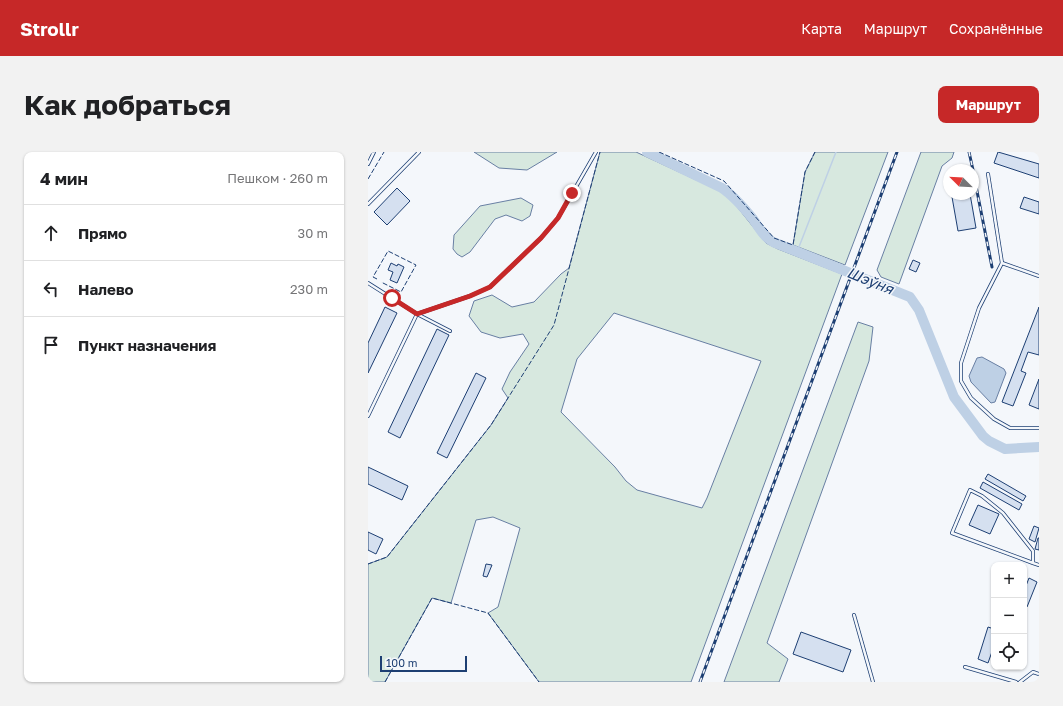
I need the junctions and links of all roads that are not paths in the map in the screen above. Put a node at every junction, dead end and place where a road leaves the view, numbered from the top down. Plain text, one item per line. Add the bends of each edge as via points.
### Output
1 (374, 152) edge
2 (419, 152) edge
3 (596, 152) edge
4 (368, 164) edge
5 (988, 174) dead end
6 (368, 204) edge
7 (1002, 263) junction
8 (1039, 276) edge
9 (368, 283) edge
10 (417, 314) junction
11 (450, 331) dead end
12 (368, 416) edge
13 (1039, 428) edge
14 (1034, 563) junction
15 (1039, 565) edge
16 (854, 615) dead end
17 (965, 667) dead end
18 (1039, 674) edge
19 (873, 682) edge
20 (1016, 682) edge
21 (1020, 682) edge

1 - 4 lane
2 - 6 lane
3 - 10 lane via 558,218 490,287
5 - 7 lane
7 - 8 lane
7 - 13 lane via 979,308 961,363 961,381 971,398 994,419 1010,428
9 - 10 lane
10 - 11 lane
10 - 12 lane
14 - 14 lane via 952,533 970,490 1003,513 1033,551
14 - 15 lane
16 - 19 lane
17 - 20 lane
18 - 21 lane via 1033,672

